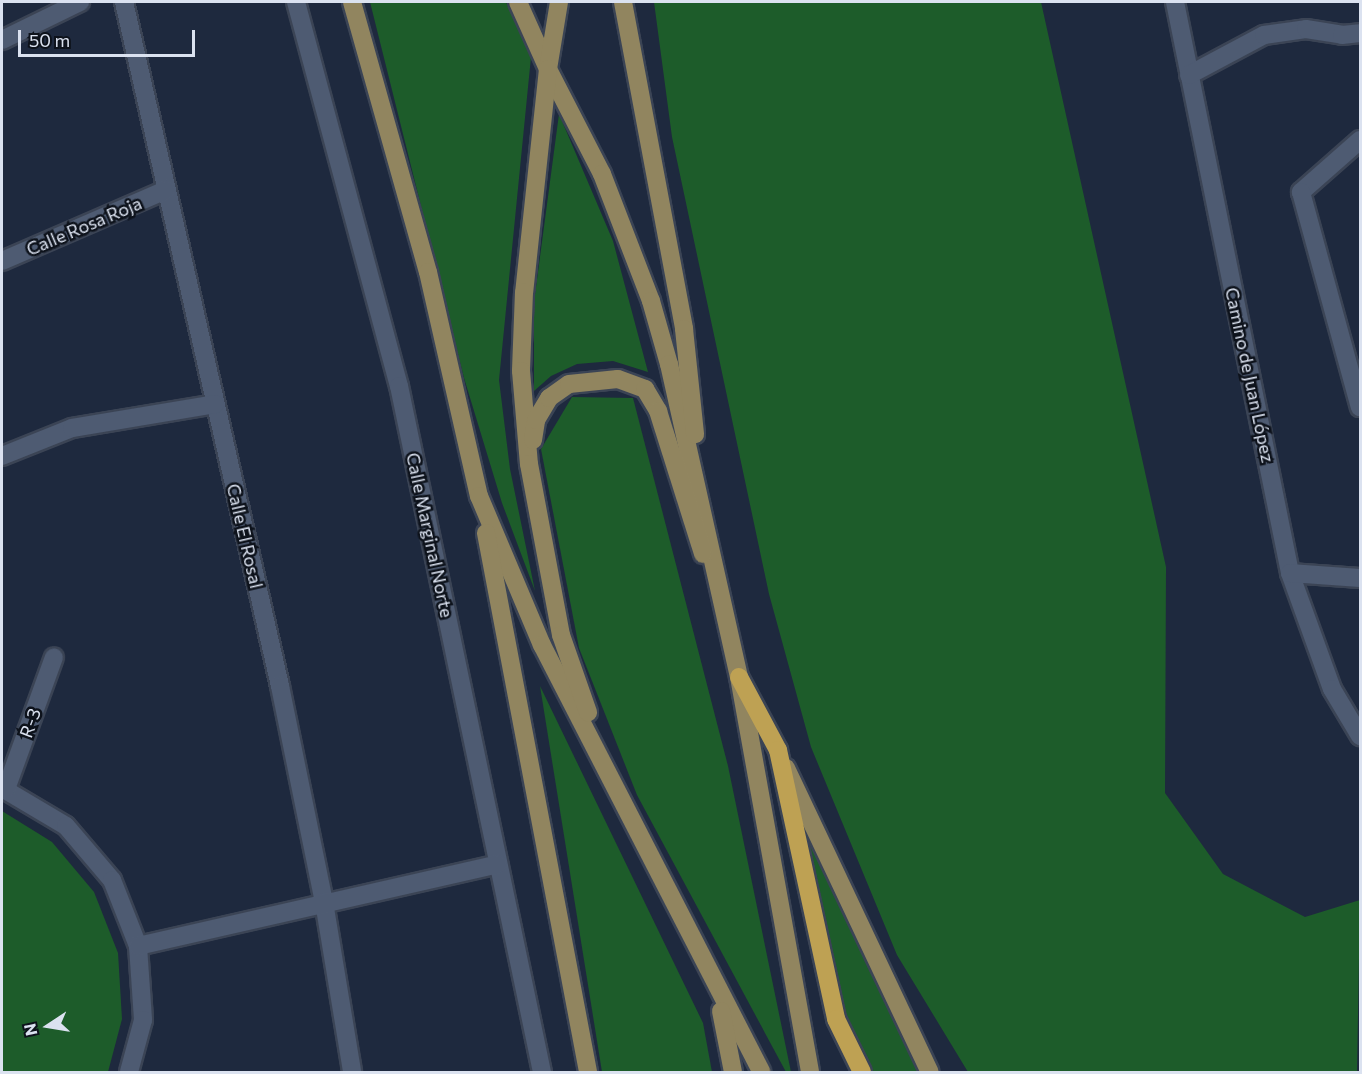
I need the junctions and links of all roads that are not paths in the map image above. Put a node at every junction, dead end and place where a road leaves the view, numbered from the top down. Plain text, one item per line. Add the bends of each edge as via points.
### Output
1 (80, 2) edge
2 (124, 2) edge
3 (296, 2) edge
4 (341, 2) edge
5 (352, 2) edge
6 (518, 2) edge
7 (559, 2) edge
8 (623, 2) edge
9 (1175, 2) edge
10 (1360, 33) edge
11 (2, 40) edge
12 (548, 69) junction
13 (1189, 75) junction
14 (377, 92) junction
15 (1360, 140) edge
16 (166, 190) junction
17 (2, 261) edge
18 (214, 404) junction
19 (1360, 407) edge
20 (2, 456) edge
21 (529, 464) junction
22 (479, 496) junction
23 (703, 510) junction
24 (1290, 573) junction
25 (1360, 578) edge
26 (726, 621) junction
27 (54, 657) dead end
28 (739, 677) junction
29 (1360, 736) edge
30 (778, 750) junction
31 (611, 776) junction
32 (4, 788) edge
33 (498, 864) junction
34 (324, 902) junction
35 (691, 934) junction
36 (138, 946) junction
37 (129, 1072) edge
38 (352, 1072) edge
39 (542, 1072) edge
40 (588, 1072) edge
41 (733, 1072) edge
42 (761, 1072) edge
43 (810, 1072) edge
44 (862, 1072) edge
45 (930, 1072) edge

1 - 11 street
2 - 16 street, Calle El Rosal
3 - 33 street, Calle Marginal Norte via 399,386
4 - 14 main road
5 - 14 main road
6 - 12 main road
7 - 12 main road
8 - 23 main road via 684,329
9 - 13 street, Camino de Juan López
10 - 13 street via 1341,35 1306,29 1264,35
12 - 21 main road via 524,292 521,370
12 - 23 main road via 602,174 647,291 669,364
13 - 24 street, Camino de Juan López
14 - 22 main road via 428,272
15 - 19 street via 1301,192
16 - 17 street, Calle Rosa Roja
16 - 18 street, Calle El Rosal
18 - 20 street via 72,428
18 - 34 street, Calle El Rosal
21 - 26 main road via 536,420 555,393 569,384 596,379 618,379 645,389 658,411
21 - 31 main road via 561,635
22 - 31 main road via 542,645
22 - 40 main road
23 - 26 main road
24 - 25 street
24 - 29 street, Camino de Juan López via 1332,689
26 - 28 main road
27 - 32 street, R-3
28 - 30 highway
28 - 43 main road
30 - 44 highway via 836,1019
30 - 45 main road
31 - 35 main road
32 - 36 street via 66,826 112,880
33 - 34 street
33 - 39 street, Calle Marginal Norte
34 - 36 street
34 - 38 street, Calle El Rosal
35 - 41 main road via 726,1022
35 - 42 main road
36 - 37 street via 143,1020

